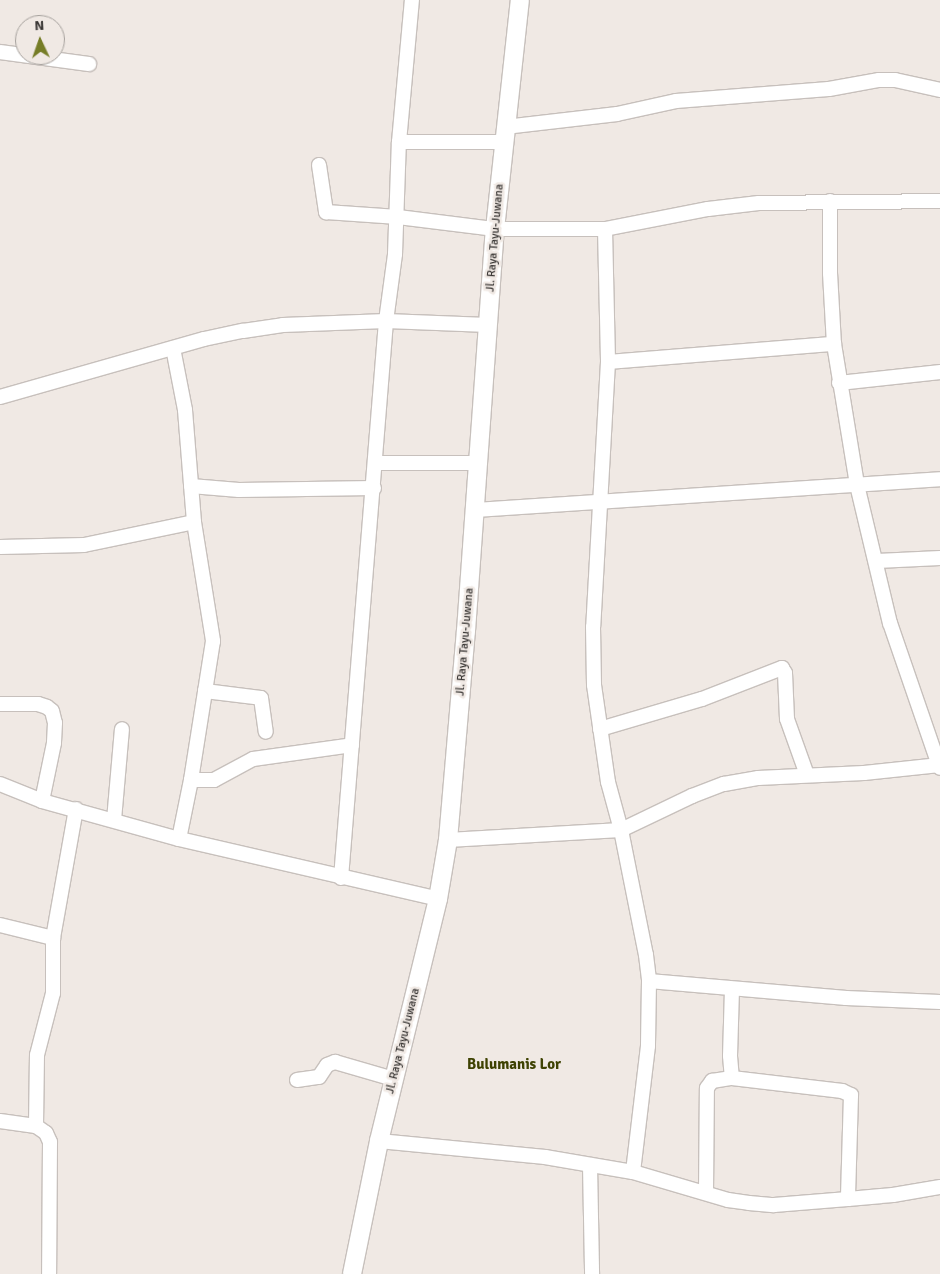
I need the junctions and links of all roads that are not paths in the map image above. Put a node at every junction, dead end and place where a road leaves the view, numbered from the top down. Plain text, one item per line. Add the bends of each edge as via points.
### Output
1 (412, 0) edge
2 (520, 0) edge
3 (0, 52) edge
4 (89, 64) dead end
5 (940, 90) edge
6 (504, 135) junction
7 (399, 142) junction
8 (318, 165) dead end
9 (830, 201) junction
10 (940, 201) edge
11 (398, 216) junction
12 (495, 228) junction
13 (605, 229) junction
14 (386, 321) junction
15 (488, 325) junction
16 (834, 344) junction
17 (173, 348) junction
18 (608, 362) junction
19 (940, 372) edge
20 (839, 383) junction
21 (0, 397) edge
22 (376, 462) junction
23 (479, 463) junction
24 (940, 478) edge
25 (858, 485) junction
26 (191, 486) junction
27 (374, 488) junction
28 (600, 502) junction
29 (476, 510) junction
30 (194, 522) junction
31 (0, 547) edge
32 (940, 558) edge
33 (877, 561) junction
34 (205, 691) junction
35 (0, 704) edge
36 (122, 729) dead end
37 (600, 730) junction
38 (266, 732) dead end
39 (352, 745) junction
40 (940, 766) edge
41 (807, 775) junction
42 (191, 780) junction
43 (0, 784) edge
44 (42, 801) junction
45 (76, 809) junction
46 (114, 820) junction
47 (621, 830) junction
48 (179, 839) junction
49 (448, 840) junction
50 (340, 878) junction
51 (438, 899) junction
52 (0, 924) edge
53 (53, 938) junction
54 (649, 981) junction
55 (732, 988) junction
56 (940, 1002) edge
57 (732, 1078) junction
58 (394, 1079) junction
59 (297, 1080) dead end
60 (0, 1121) edge
61 (36, 1126) junction
62 (378, 1141) junction
63 (590, 1165) junction
64 (632, 1172) junction
65 (940, 1187) edge
66 (706, 1193) junction
67 (848, 1199) junction
68 (50, 1274) edge
69 (352, 1274) edge
70 (592, 1274) edge

1 - 7 street
2 - 6 main road, Jl. Raya Tayu-Juwana
3 - 4 street
5 - 6 street via 895,80 879,80 829,89 676,101
6 - 7 street
6 - 12 main road, Jl. Raya Tayu-Juwana
7 - 11 street
8 - 11 street via 326,212
9 - 10 street
9 - 13 street via 759,203 708,209
9 - 16 street
11 - 12 street
11 - 14 street
12 - 13 street
12 - 15 main road, Jl. Raya Tayu-Juwana
13 - 18 street
14 - 15 street
14 - 17 street via 284,325 228,334
14 - 22 street
15 - 23 main road, Jl. Raya Tayu-Juwana
16 - 18 street
16 - 20 street
17 - 21 street
17 - 26 street via 185,410
18 - 28 street
19 - 20 street
20 - 25 street
22 - 23 street
22 - 27 street
23 - 29 main road, Jl. Raya Tayu-Juwana
24 - 25 street
25 - 28 street
25 - 33 street
26 - 27 street via 292,490
26 - 30 street
27 - 39 street
28 - 29 street
28 - 37 street via 593,646
29 - 49 main road, Jl. Raya Tayu-Juwana
30 - 31 street via 84,545
30 - 34 street via 213,641
32 - 33 street
33 - 40 street via 890,623
34 - 38 street via 261,698
34 - 42 street
35 - 44 street via 38,704 52,712 54,742
36 - 46 street
37 - 41 street via 702,700 782,668 787,719
37 - 47 street via 608,782
39 - 42 street via 253,759 214,780
39 - 50 street
40 - 41 street
41 - 47 street via 724,784
42 - 48 street
43 - 44 street
44 - 45 street
45 - 46 street
45 - 53 street
46 - 48 street
47 - 49 street
47 - 54 street
48 - 50 street
49 - 51 main road, Jl. Raya Tayu-Juwana
50 - 51 street
51 - 58 main road, Jl. Raya Tayu-Juwana
52 - 53 street
53 - 61 street via 53,993 37,1055
54 - 55 street
54 - 64 street via 648,1046
55 - 56 street
55 - 57 street
57 - 66 street via 712,1081 708,1088
57 - 67 street via 851,1094
58 - 59 street via 336,1062 327,1065 319,1077
58 - 62 main road, Jl. Raya Tayu-Juwana
60 - 61 street
61 - 68 street via 46,1133 50,1142
62 - 63 street via 545,1157
62 - 69 main road, Jl. Raya Tayu-Juwana
63 - 64 street
63 - 70 street
64 - 66 street
65 - 67 street
66 - 67 street via 728,1200 774,1205

